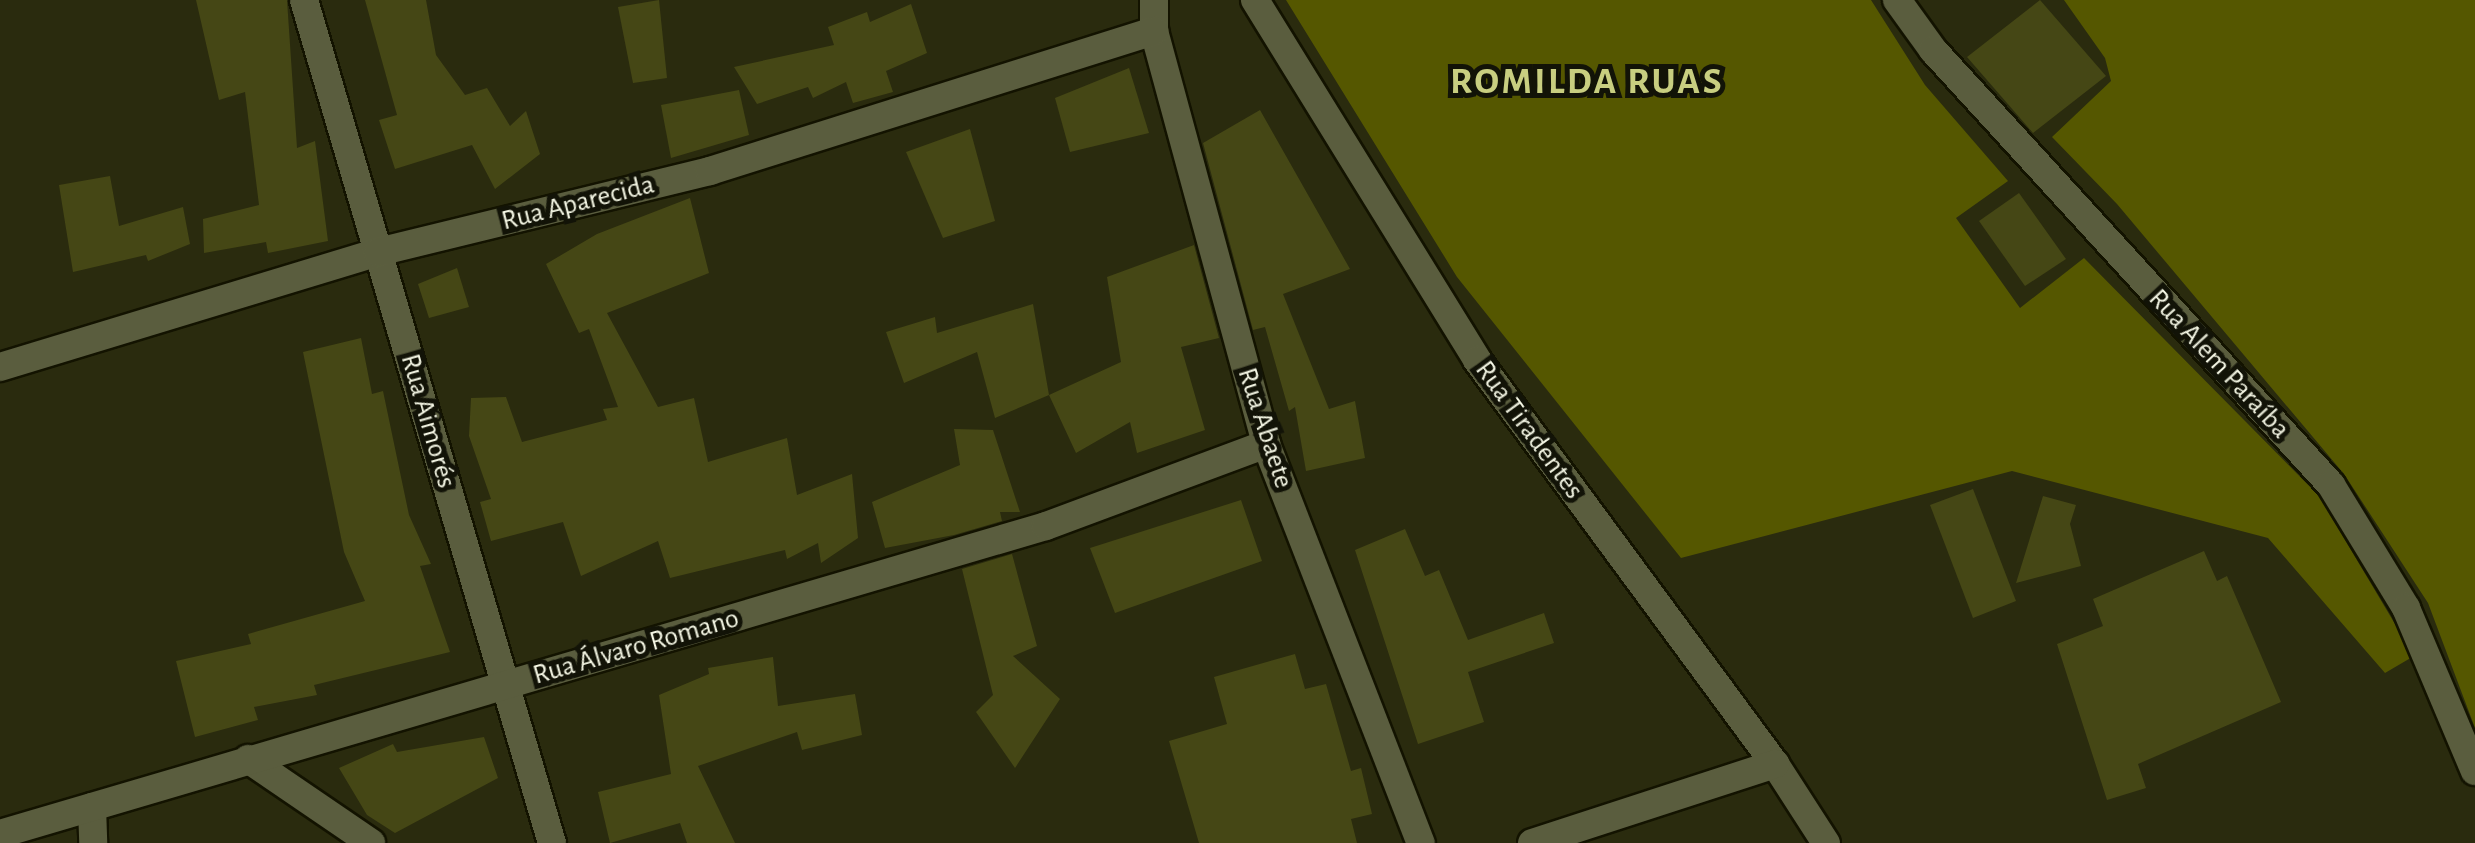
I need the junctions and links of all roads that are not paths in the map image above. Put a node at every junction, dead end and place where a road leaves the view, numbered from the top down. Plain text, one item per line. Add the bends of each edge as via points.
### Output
1 (304, 0) edge
2 (1154, 0) edge
3 (1255, 0) edge
4 (1897, 0) edge
5 (1154, 31) junction
6 (378, 252) junction
7 (0, 368) edge
8 (1266, 444) junction
9 (505, 685) junction
10 (248, 760) junction
11 (1775, 764) junction
12 (2475, 770) edge
13 (92, 807) junction
14 (0, 834) edge
15 (93, 843) edge
16 (370, 843) edge
17 (552, 843) edge
18 (1421, 843) edge
19 (1532, 843) edge
20 (1826, 843) edge

1 - 6 street, Rua Aimorés
2 - 5 street, Rua Abaete
3 - 11 street, Rua Tiradentes via 1477,360
4 - 12 street, Rua Alem Paraíba via 1934,50 2331,485 2406,608
5 - 6 street, Rua Aparecida via 710,171
5 - 8 street, Rua Abaete
6 - 7 street, Rua Aparecida
6 - 9 street, Rua Aimorés
8 - 9 street, Rua Álvaro Romano via 1046,526
8 - 18 street, Rua Abaete
9 - 10 street, Rua Álvaro Romano
9 - 17 street, Rua Aimorés
10 - 13 street, Rua Álvaro Romano
10 - 16 street
11 - 19 street
11 - 20 street, Rua Tiradentes
13 - 14 street, Rua Álvaro Romano
13 - 15 street

